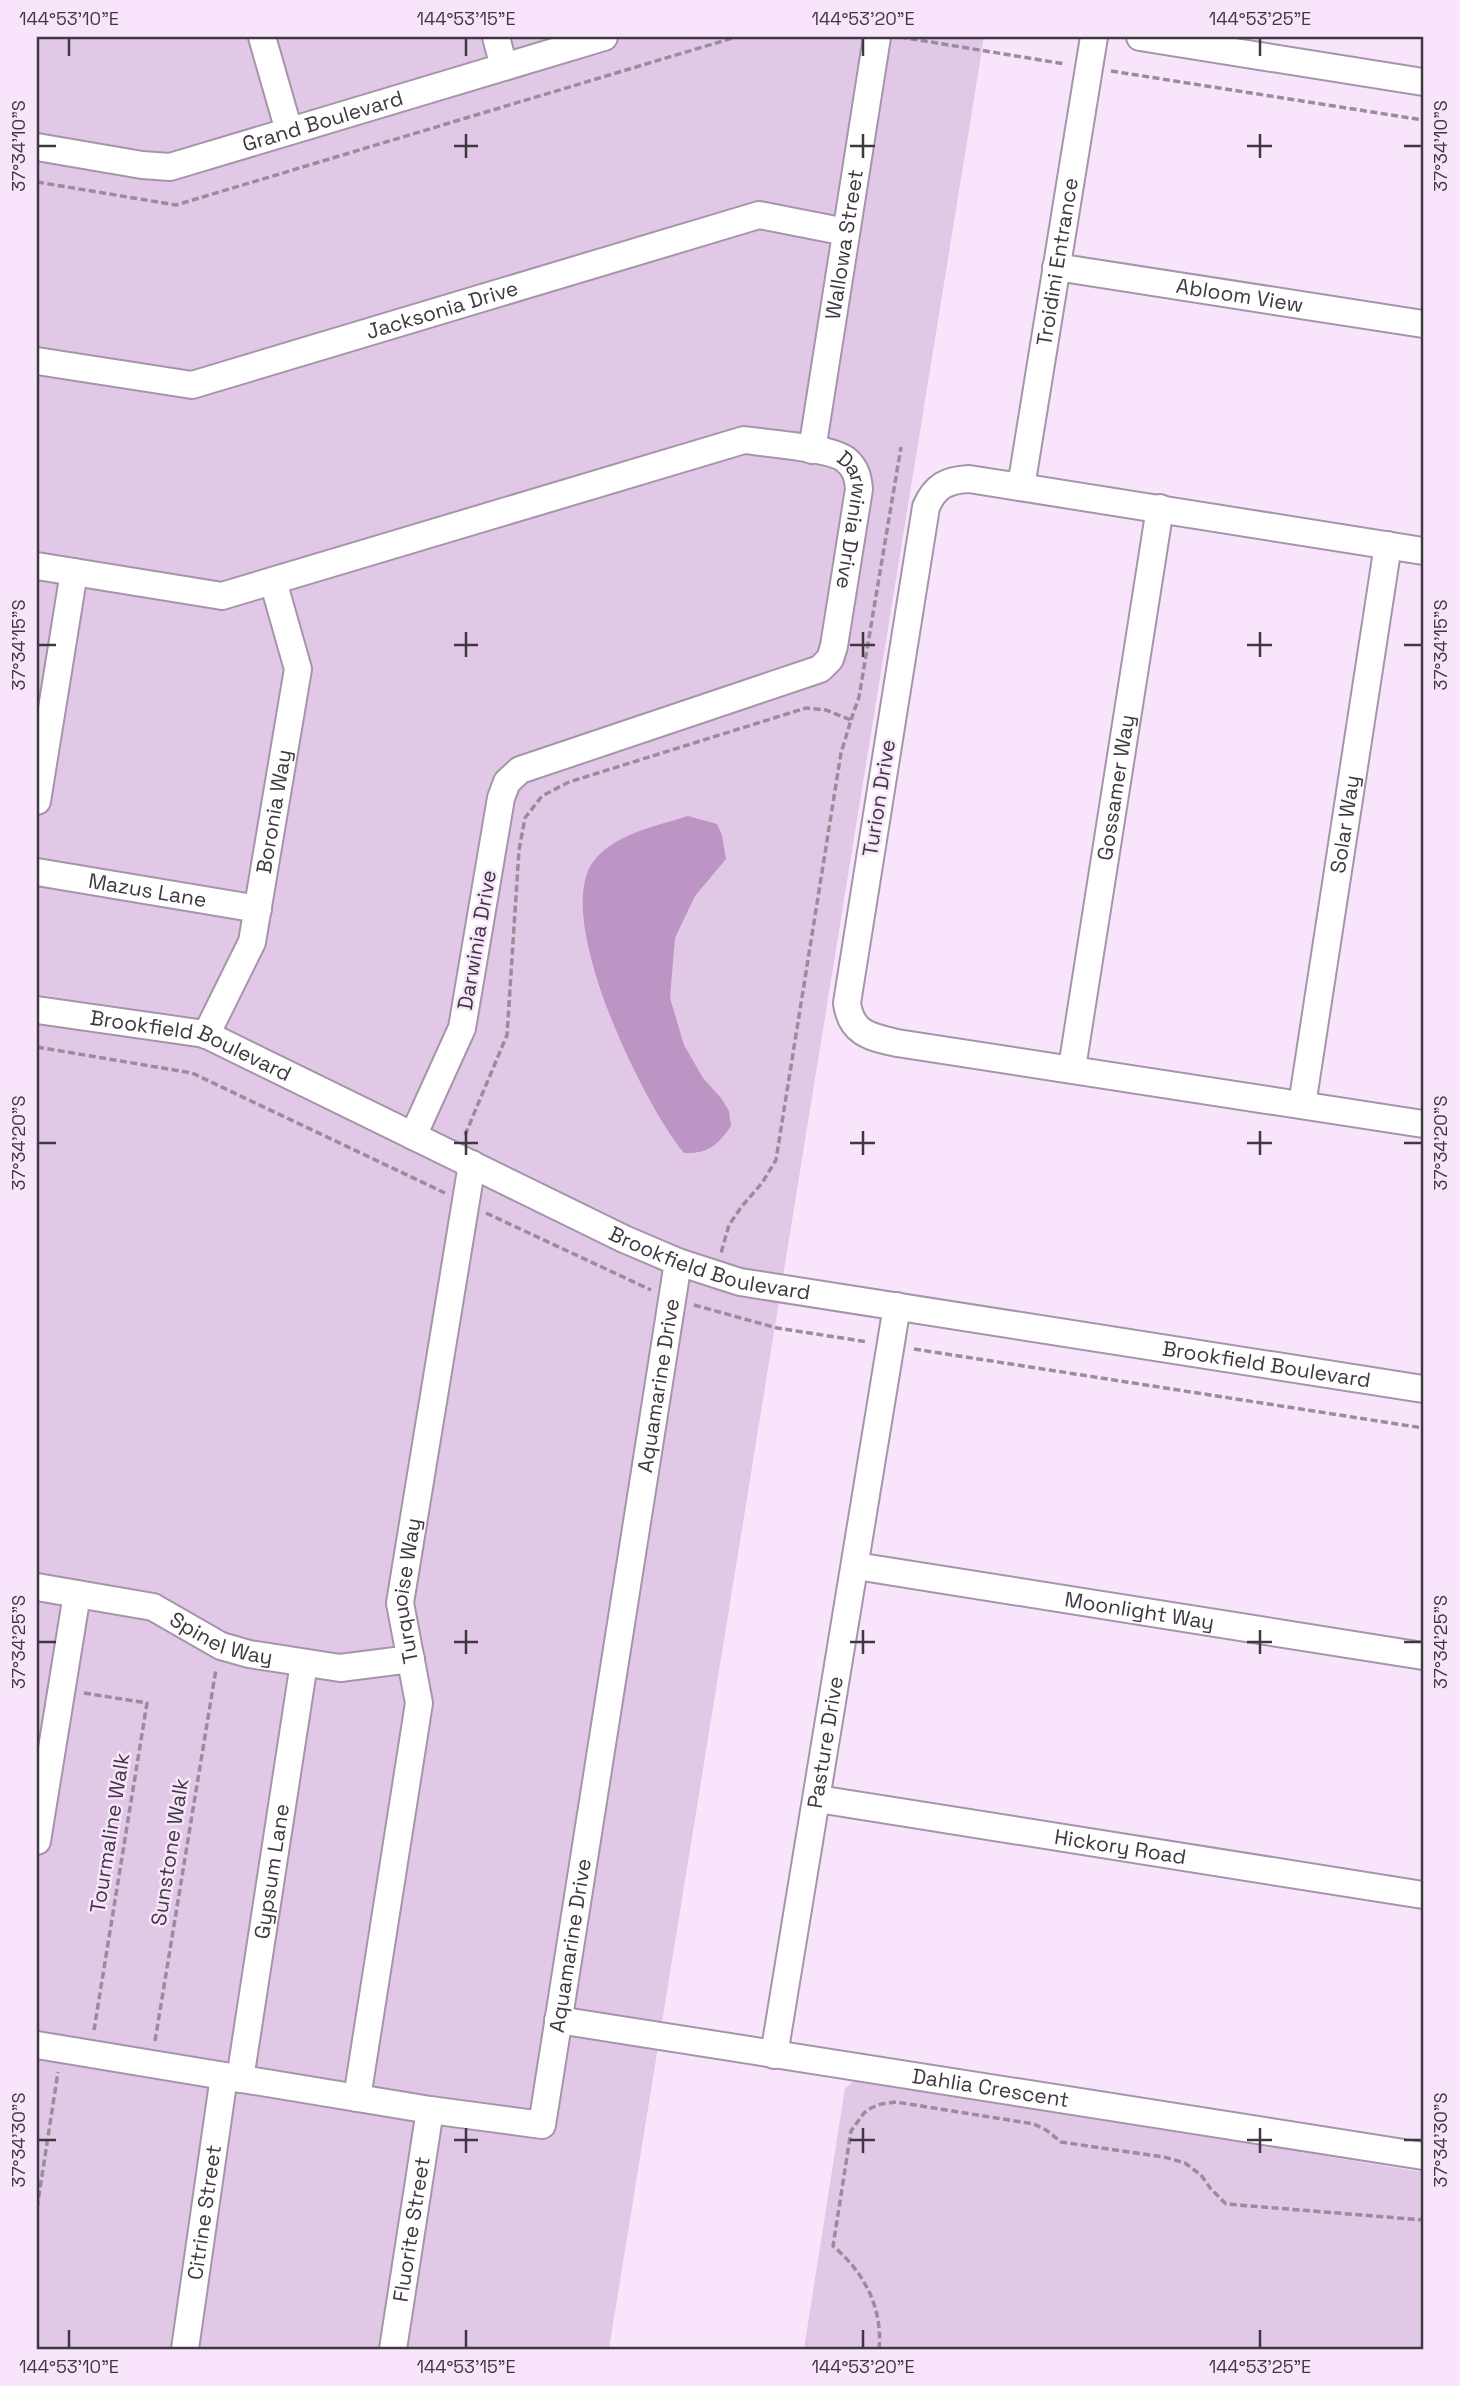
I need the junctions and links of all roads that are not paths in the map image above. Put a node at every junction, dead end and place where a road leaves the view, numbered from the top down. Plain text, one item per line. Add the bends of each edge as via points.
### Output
1 (262, 37) edge
2 (496, 37) edge
3 (604, 37) edge
4 (877, 37) edge
5 (1094, 37) edge
6 (1140, 37) edge
7 (505, 66) junction
8 (1423, 82) edge
9 (289, 131) junction
10 (37, 147) edge
11 (846, 232) junction
12 (1056, 267) junction
13 (1423, 324) edge
14 (37, 361) edge
15 (812, 450) junction
16 (1021, 486) junction
17 (1160, 508) junction
18 (1388, 545) junction
19 (1423, 551) edge
20 (37, 566) edge
21 (74, 572) junction
22 (273, 581) junction
23 (37, 801) edge
24 (37, 873) edge
25 (258, 909) junction
26 (37, 1010) edge
27 (206, 1035) junction
28 (1072, 1068) junction
29 (1302, 1105) junction
30 (1423, 1124) edge
31 (413, 1136) junction
32 (463, 1160) junction
33 (678, 1262) junction
34 (897, 1306) junction
35 (1423, 1388) edge
36 (856, 1566) junction
37 (37, 1587) edge
38 (77, 1594) junction
39 (1423, 1656) edge
40 (411, 1659) junction
41 (304, 1663) junction
42 (818, 1799) junction
43 (37, 1841) edge
44 (1423, 1895) edge
45 (558, 2021) junction
46 (49, 2047) edge
47 (774, 2055) junction
48 (232, 2077) junction
49 (357, 2098) junction
50 (430, 2109) junction
51 (1423, 2156) edge
52 (185, 2349) edge
53 (393, 2349) edge

1 - 9 street
2 - 7 street
3 - 7 street, Grand Boulevard
4 - 11 street, Wallowa Street
5 - 12 street, Troidini Entrance
6 - 8 street
7 - 9 street, Grand Boulevard
9 - 10 street, Grand Boulevard via 170,167
11 - 14 street, Jacksonia Drive via 759,215 192,385
11 - 15 street, Wallowa Street
12 - 13 street, Abloom View
12 - 16 street, Troidini Entrance
15 - 22 street, Darwinia Drive via 744,440
15 - 31 street, Darwinia Drive via 845,458 854,468 859,489 830,659 820,668 520,771 507,782 463,1028
16 - 17 street, Turion Drive
16 - 28 street, Turion Drive via 956,480 932,493 926,507 847,1003 849,1017 871,1037
17 - 18 street, Turion Drive
17 - 28 street, Gossamer Way
18 - 19 street, Turion Drive
18 - 29 street, Solar Way
20 - 21 street, Darwinia Drive
21 - 22 street, Darwinia Drive via 222,596
21 - 23 street
22 - 25 street, Boronia Way via 298,669
24 - 25 street, Mazus Lane
25 - 27 street, Boronia Way via 252,942
26 - 27 street, Brookfield Boulevard
27 - 31 street, Brookfield Boulevard
28 - 29 street, Turion Drive
29 - 30 street, Turion Drive
31 - 32 street, Brookfield Boulevard
32 - 33 street, Brookfield Boulevard
32 - 40 street, Turquoise Way via 465,1203 400,1603
33 - 34 street, Brookfield Boulevard via 740,1282
33 - 45 street, Aquamarine Drive
34 - 35 street, Brookfield Boulevard
34 - 36 street, Pasture Drive
36 - 39 street, Moonlight Way
36 - 42 street, Pasture Drive
37 - 38 street, Spinel Way
38 - 41 street, Spinel Way via 153,1606 221,1646
38 - 43 street
40 - 41 street, Spinel Way via 340,1668
40 - 49 street, Turquoise Way via 419,1703
41 - 48 street, Gypsum Lane
42 - 44 street, Hickory Road
42 - 47 street, Pasture Drive
45 - 47 street, Dahlia Crescent
45 - 50 street, Aquamarine Drive via 542,2125
46 - 48 street, Aquamarine Drive
47 - 51 street, Dahlia Crescent
48 - 49 street, Aquamarine Drive
48 - 52 street, Citrine Street
49 - 50 street, Aquamarine Drive
50 - 53 street, Fluorite Street

